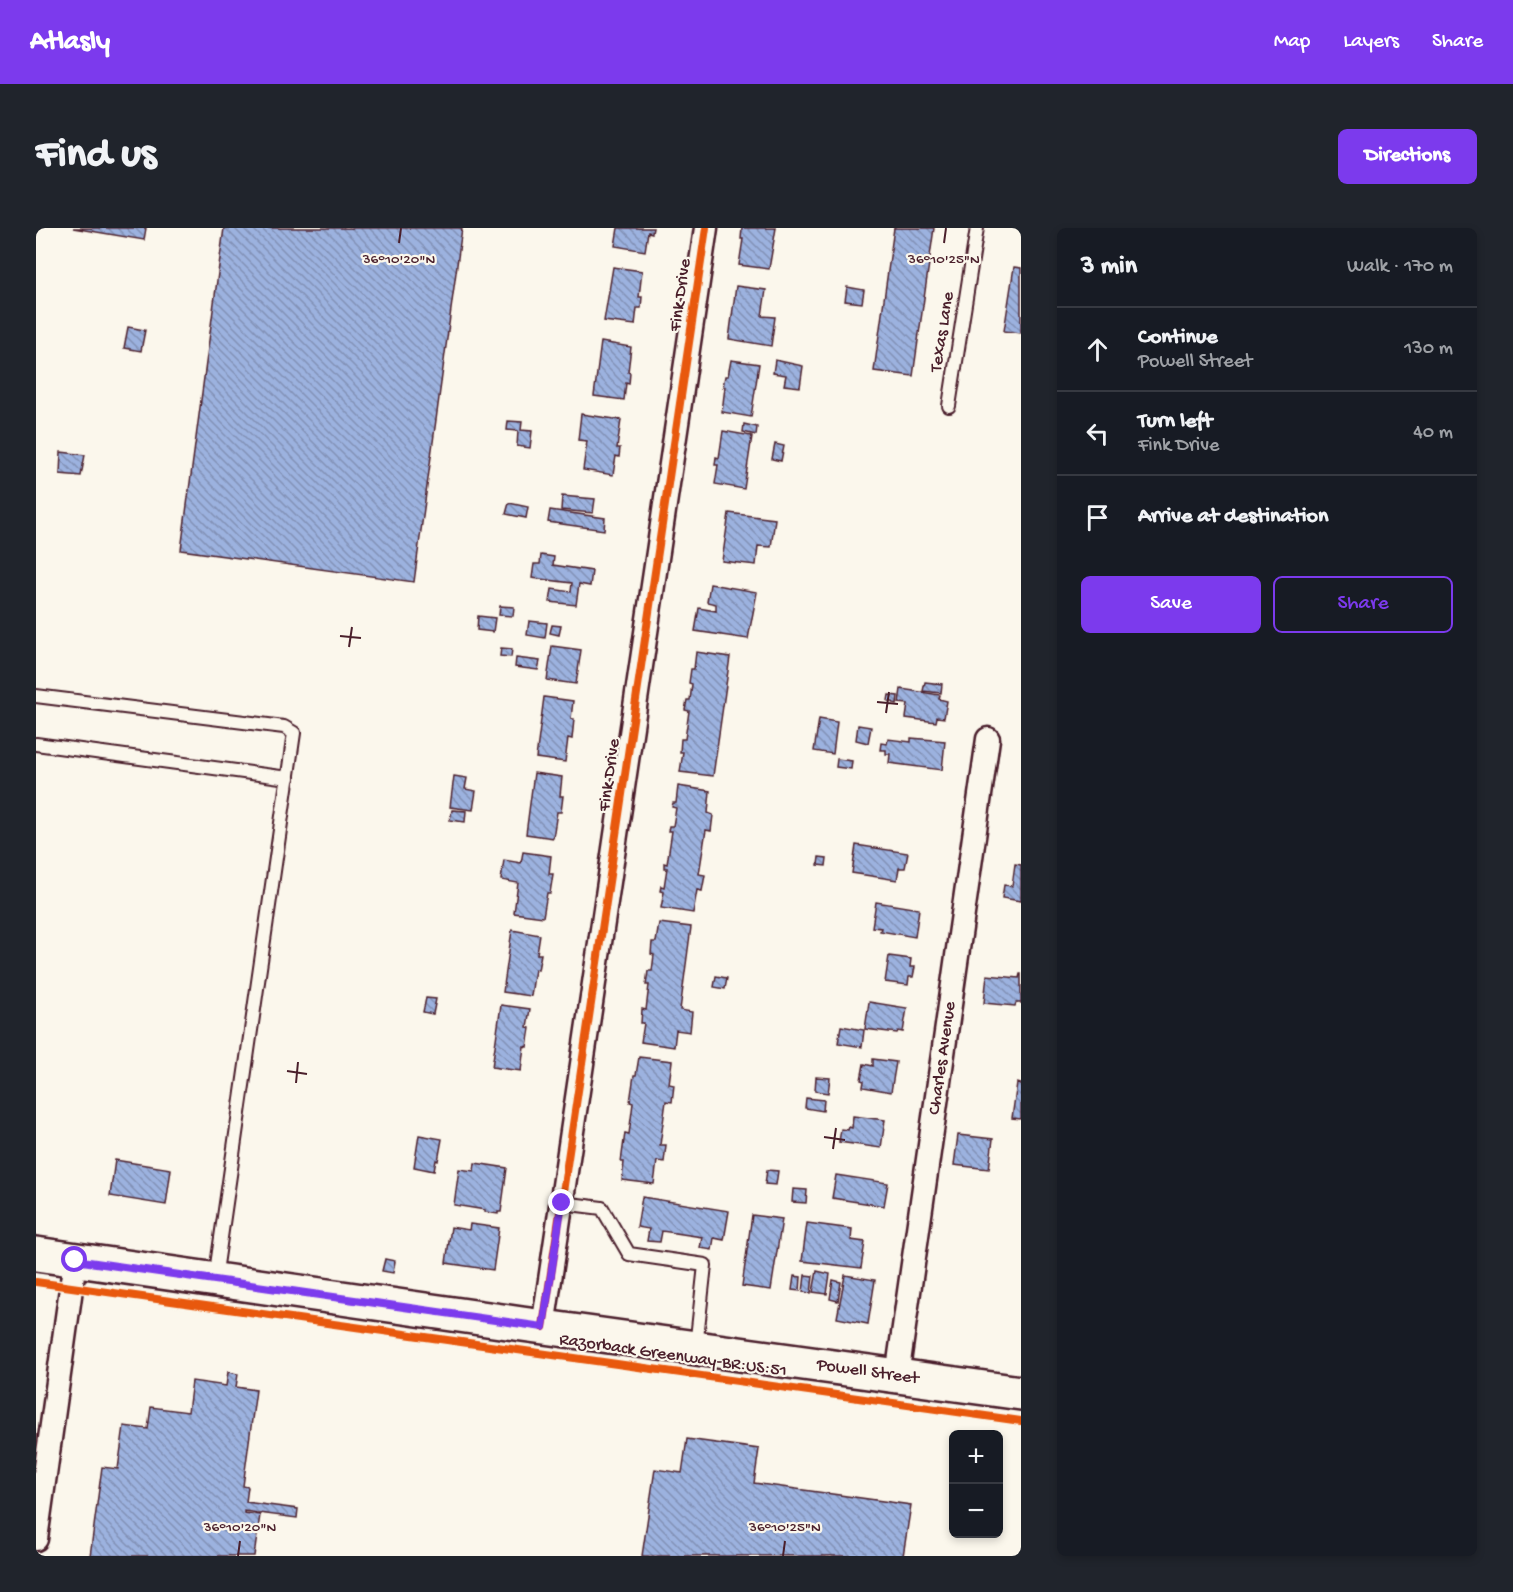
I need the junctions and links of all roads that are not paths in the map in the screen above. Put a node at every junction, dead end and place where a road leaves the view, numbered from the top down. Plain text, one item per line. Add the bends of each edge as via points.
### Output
1 (706, 228) edge
2 (977, 228) edge
3 (949, 406) dead end
4 (36, 696) edge
5 (988, 739) dead end
6 (36, 744) edge
7 (288, 778) junction
8 (562, 1203) junction
9 (36, 1254) edge
10 (75, 1260) junction
11 (215, 1280) junction
12 (543, 1327) junction
13 (696, 1348) junction
14 (897, 1376) junction
15 (1021, 1394) edge
16 (36, 1539) edge

1 - 8 street, Fink Drive
2 - 3 lane, Texas Lane
4 - 7 lane via 284,727 294,733
5 - 14 street, Charles Avenue
6 - 7 lane
7 - 11 lane
8 - 12 street, Fink Drive
8 - 13 lane via 602,1208 629,1254 705,1265
9 - 10 street, Powell Street
10 - 11 street, Powell Street
10 - 16 street
11 - 12 street, Powell Street
12 - 13 street, Powell Street
13 - 14 street, Powell Street
14 - 15 street, Powell Street

